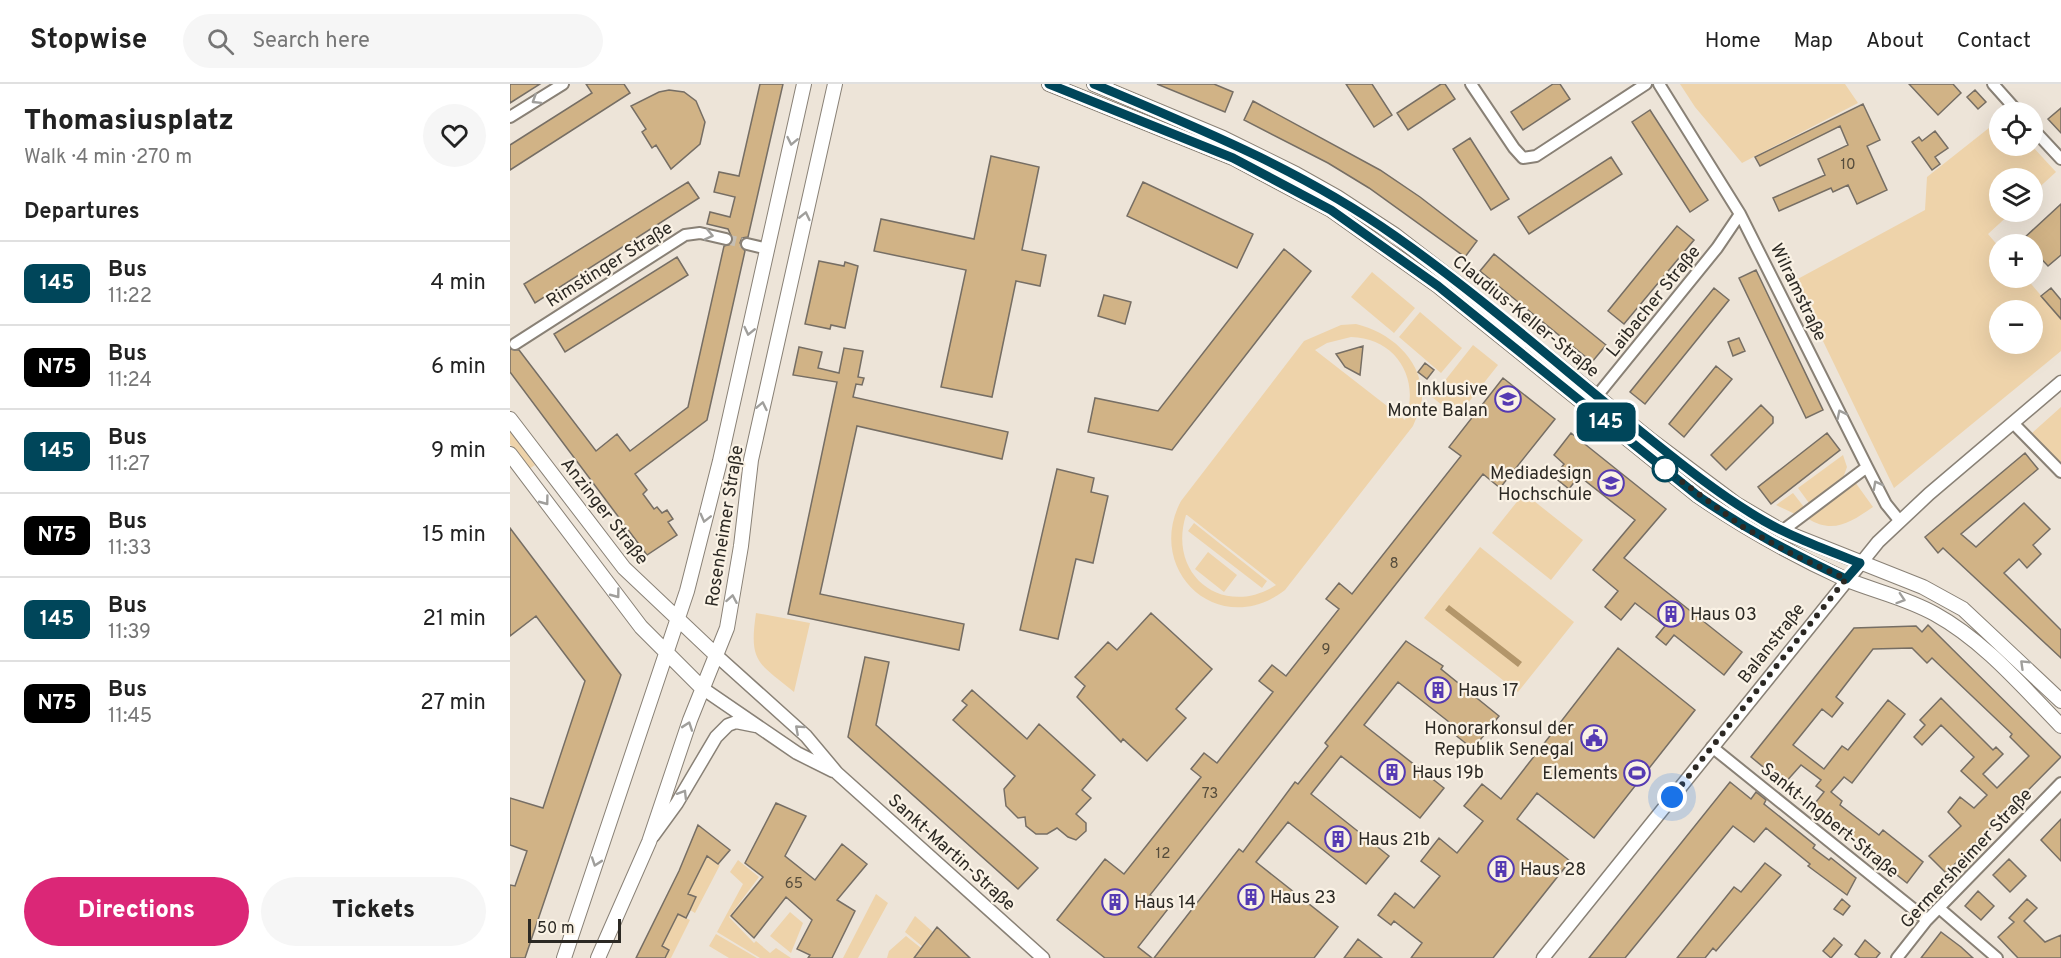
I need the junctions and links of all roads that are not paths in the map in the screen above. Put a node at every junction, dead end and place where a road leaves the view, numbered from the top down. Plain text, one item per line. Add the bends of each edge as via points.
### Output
1 (563, 84) edge
2 (804, 84) edge
3 (835, 84) edge
4 (1049, 84) edge
5 (1094, 84) edge
6 (1472, 84) edge
7 (1646, 84) edge
8 (1659, 84) edge
9 (1993, 84) edge
10 (2009, 102) edge
11 (510, 117) edge
12 (2043, 140) edge
13 (2061, 159) edge
14 (1740, 214) junction
15 (726, 239) tunnel mouth
16 (747, 244) tunnel mouth
17 (768, 249) junction
18 (515, 344) dead end
19 (2061, 382) edge
20 (1598, 396) junction
21 (1588, 407) junction
22 (510, 419) edge
23 (2013, 423) junction
24 (510, 454) edge
25 (1867, 467) junction
26 (2061, 472) edge
27 (1899, 520) junction
28 (1782, 531) junction
29 (1860, 563) junction
30 (1846, 579) junction
31 (678, 620) junction
32 (667, 655) junction
33 (716, 655) junction
34 (702, 688) junction
35 (2061, 701) edge
36 (756, 726) junction
37 (2061, 726) edge
38 (1712, 747) junction
39 (837, 773) junction
40 (2061, 783) edge
41 (649, 842) junction
42 (1939, 908) junction
43 (1927, 920) junction
44 (564, 958) edge
45 (598, 958) edge
46 (1043, 958) edge
47 (1543, 958) edge
48 (1897, 958) edge
49 (1997, 958) edge

1 -> 11 street
2 -> 17 main road, Rosenheimer Straße
33 -> 3 main road, Rosenheimer Straße via 727,628 751,460
4 - 21 main road, Claudius-Keller-Straße via 1233,158 1331,210 1438,286
5 - 20 main road, Claudius-Keller-Straße via 1223,138 1337,197 1431,262
6 - 7 street via 1523,158 1536,156
8 - 14 street, Wilramstraße
9 - 10 street
12 - 13 street
14 - 20 street, Laibacher Straße
25 -> 14 street, Wilramstraße
18 -> 15 street, Rimstinger Straße via 685,235 700,233
16 - 17 street
17 -> 31 main road, Rosenheimer Straße via 720,462
19 - 23 street, Balanstraße
20 - 21 street, Laibacher Straße
20 - 28 main road, Claudius-Keller-Straße via 1736,504
21 - 30 main road, Claudius-Keller-Straße via 1698,496 1743,527
22 - 31 main road, Anzinger Straße via 624,568
23 - 26 street
23 - 27 street, Balanstraße
24 -> 32 main road via 641,627
27 -> 25 street, Wilramstraße
25 - 28 street
27 - 29 street, Balanstraße
28 - 29 main road, Claudius-Keller-Straße
29 - 30 street, Balanstraße
35 -> 29 main road, Claudius-Keller-Straße via 1963,609 1923,587
30 -> 37 main road, Claudius-Keller-Straße via 1914,603 1958,628 1991,655
30 - 38 street, Balanstraße
31 - 32 main road, Rosenheimer Straße
31 - 33 main road, Sankt-Martin-Straße
32 - 34 main road, Sankt-Martin-Straße
32 -> 44 main road, Rosenheimer Straße
33 - 34 main road, Rosenheimer Straße
39 -> 33 street, Sankt-Martin-Straße via 806,736
34 - 36 street, Sankt-Martin-Straße
41 -> 34 main road, Rosenheimer Straße
36 - 39 street, Sankt-Martin-Straße
41 -> 36 street via 716,737 736,722
38 - 43 street, Sankt-Ingbert-Straße
38 - 47 street, Balanstraße
39 - 46 street, Sankt-Martin-Straße
40 - 42 street, Germersheimer Straße
41 - 45 main road, Rosenheimer Straße
42 - 43 street, Germersheimer Straße
42 - 49 street
43 - 48 street, Germersheimer Straße

